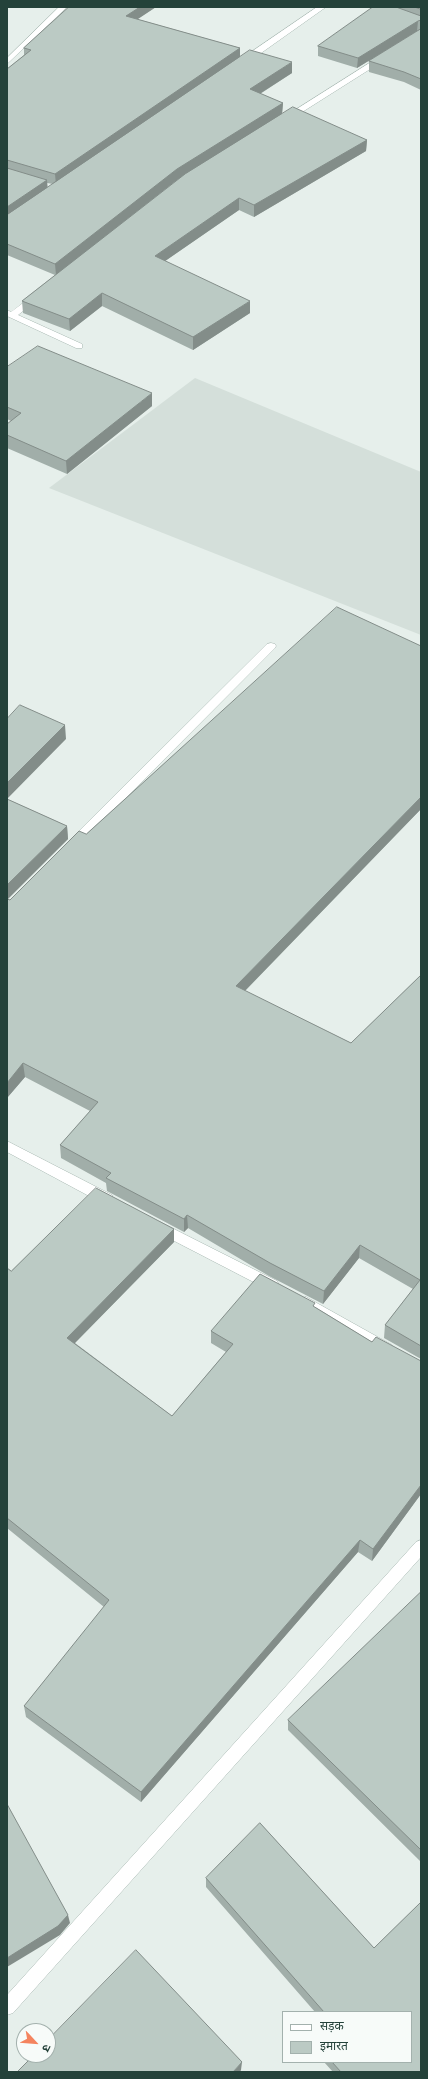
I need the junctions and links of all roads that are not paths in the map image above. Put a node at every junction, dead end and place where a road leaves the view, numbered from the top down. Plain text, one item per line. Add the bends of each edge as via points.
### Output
1 (63, 7) edge
2 (322, 7) edge
3 (388, 55) edge
4 (7, 62) edge
5 (238, 65) edge
6 (274, 126) edge
7 (43, 291) edge
8 (9, 314) edge
9 (79, 346) dead end
10 (271, 646) dead end
11 (63, 853) edge
12 (7, 1146) edge
13 (118, 1204) edge
14 (146, 1219) edge
15 (401, 1356) edge
16 (421, 1548) edge
17 (7, 2007) edge

1 - 4 street
2 - 5 street
3 - 6 street
7 - 8 street
8 - 9 street
10 - 11 street
12 - 13 street
14 - 15 street
16 - 17 street

